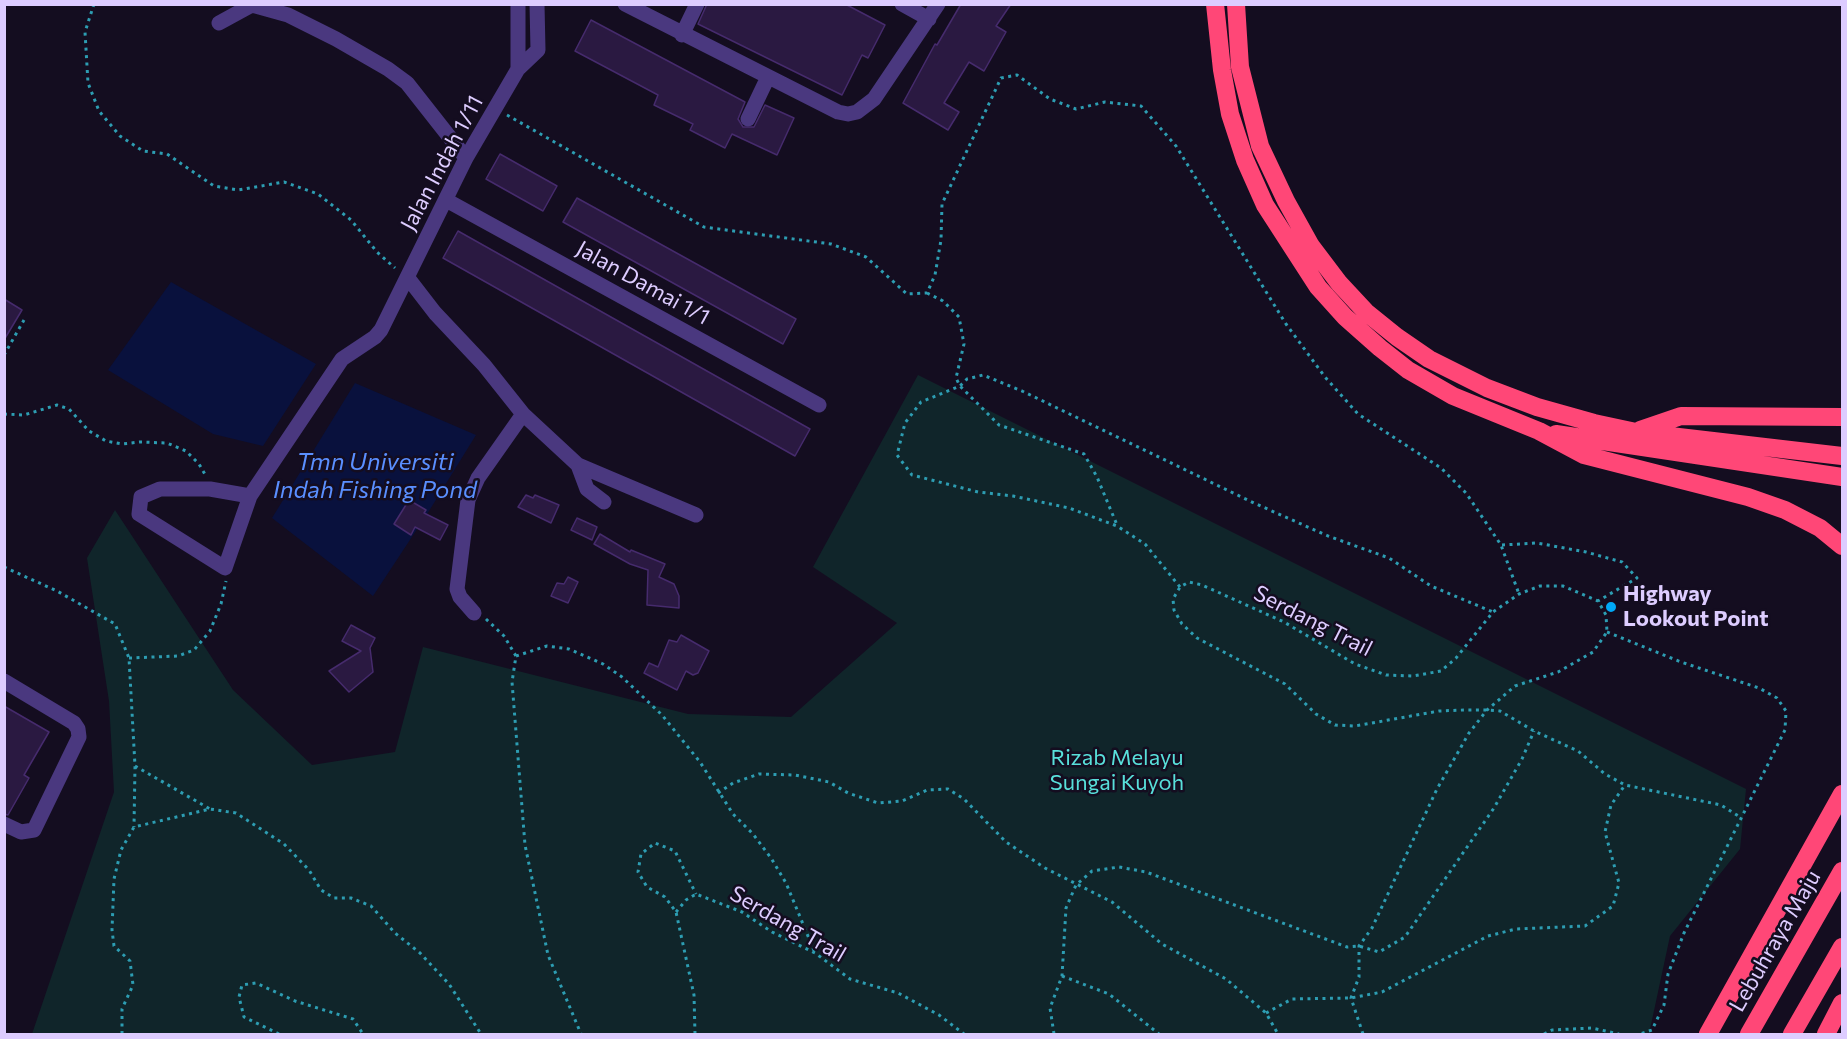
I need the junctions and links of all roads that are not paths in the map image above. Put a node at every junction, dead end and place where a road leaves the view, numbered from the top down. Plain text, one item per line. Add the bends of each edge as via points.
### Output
1 (518, 4) edge
2 (537, 4) edge
3 (625, 4) edge
4 (697, 4) edge
5 (902, 4) edge
6 (938, 4) edge
7 (1215, 4) edge
8 (1236, 4) edge
9 (929, 19) junction
10 (219, 23) dead end
11 (682, 35) junction
12 (518, 69) junction
13 (768, 77) junction
14 (748, 119) dead end
15 (466, 158) junction
16 (446, 200) junction
17 (408, 278) junction
18 (819, 405) dead end
19 (523, 414) junction
20 (1842, 417) edge
21 (1539, 431) junction
22 (1635, 432) junction
23 (1842, 456) edge
24 (578, 465) junction
25 (1842, 477) edge
26 (250, 496) junction
27 (604, 502) dead end
28 (696, 515) dead end
29 (1842, 546) edge
30 (474, 613) road end
31 (4, 681) edge
32 (1842, 794) edge
33 (4, 824) edge
34 (1842, 871) edge
35 (1842, 947) edge
36 (1842, 1004) edge
37 (1708, 1035) edge
38 (1749, 1035) edge
39 (1792, 1035) edge
40 (1826, 1035) edge

1 - 12 street
2 - 12 street, Jalan Indah 1/11 via 538,50
3 - 11 street
4 - 11 street
5 - 9 street
6 - 9 street
7 - 21 highway via 1230,114 1245,160 1265,205 1318,287 1345,317 1408,370 1453,396
8 - 22 highway via 1240,67 1260,146 1311,246 1339,284 1397,337 1449,369 1537,407
9 - 13 street via 874,99 857,112 838,112
10 - 15 street via 252,5 288,15 336,39 407,83
11 - 13 street
12 - 15 street, Jalan Indah 1/11
13 - 14 street
15 - 16 street, Jalan Indah 1/11
16 - 17 street, Jalan Indah 1/11
16 - 18 street, Jalan Damai 1/1
17 - 19 street
17 - 26 street, Jalan Indah 1/11 via 381,330 342,358
19 - 24 street
19 - 30 street via 478,478 468,500 457,589
20 - 22 highway via 1681,416
21 - 25 highway
21 - 29 highway via 1584,455 1785,510 1820,528
22 - 23 highway
24 - 27 street via 587,489
24 - 28 street
26 - 26 street, Jalan Indah 1/11 via 210,489 160,489 141,496 139,514 225,567
31 - 33 street via 74,723 79,737 34,830
32 - 37 highway
34 - 38 highway, Lebuhraya Maju
35 - 39 highway
36 - 40 highway

